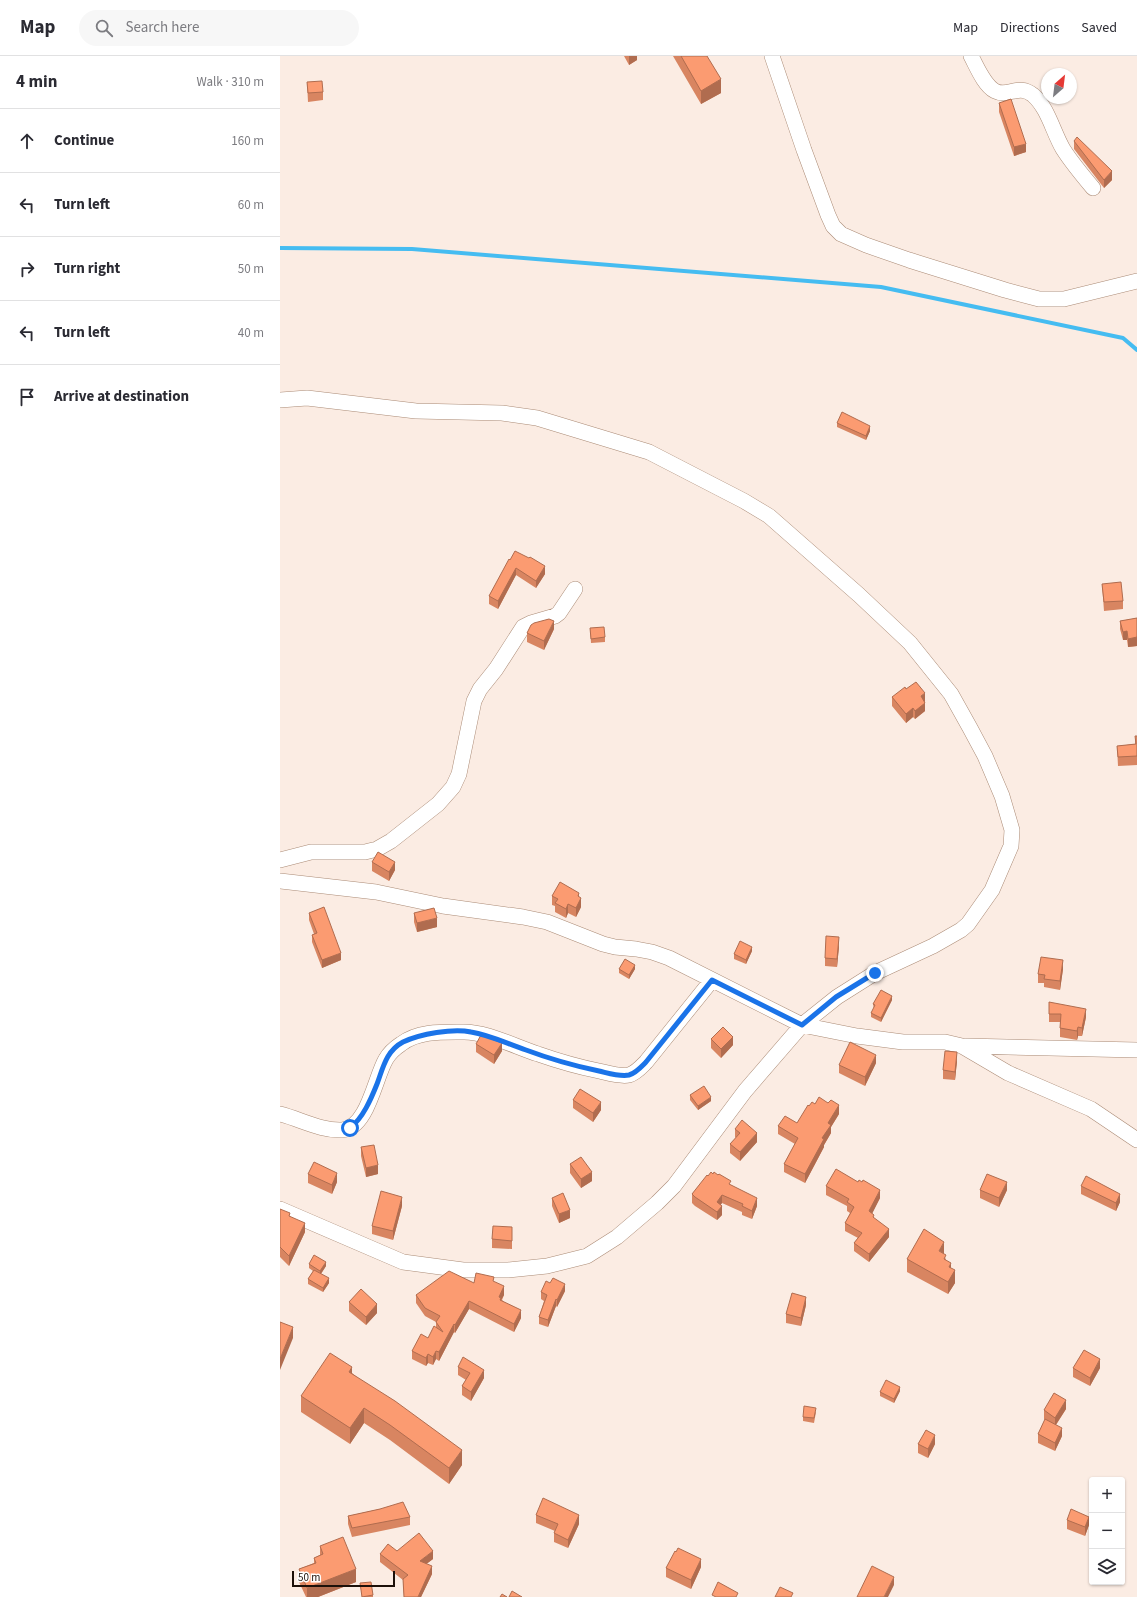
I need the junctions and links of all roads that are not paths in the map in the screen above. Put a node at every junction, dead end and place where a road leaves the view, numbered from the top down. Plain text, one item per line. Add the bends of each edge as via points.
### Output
1 (772, 56) edge
2 (971, 56) edge
3 (1093, 188) dead end
4 (1137, 281) edge
5 (280, 400) edge
6 (575, 589) dead end
7 (280, 860) edge
8 (280, 881) edge
9 (712, 980) junction
10 (802, 1025) junction
11 (962, 1046) junction
12 (1137, 1050) edge
13 (280, 1114) edge
14 (1137, 1140) edge
15 (280, 1209) edge

1 - 4 street via 828,215 833,226 841,234 909,260 1039,299 1064,299
2 - 3 street via 988,84 996,91 1006,93 1016,89 1033,95 1041,104 1063,149
5 - 10 street via 307,398 416,411 502,413 537,418 648,452 711,483 769,516 910,643 951,694 985,756 1002,796 1012,830 1011,846 992,890 980,909 961,930 875,973 836,997
6 - 7 street via 555,616 531,622 523,627 480,689 474,701 459,774 453,787 438,804 397,837 377,849 365,852 311,852
8 - 9 street via 376,892 443,906 547,922 603,944 652,952
9 - 10 street
9 - 13 street via 646,1062 639,1070 629,1075 613,1074 538,1055 471,1032 434,1032 402,1042 390,1052 365,1108 357,1123 350,1128 328,1129
10 - 11 street via 902,1042 945,1042
10 - 15 street via 744,1091 674,1186 617,1237 586,1256 547,1266 508,1270 463,1270 403,1262
11 - 12 street
11 - 14 street via 1008,1073 1091,1109

